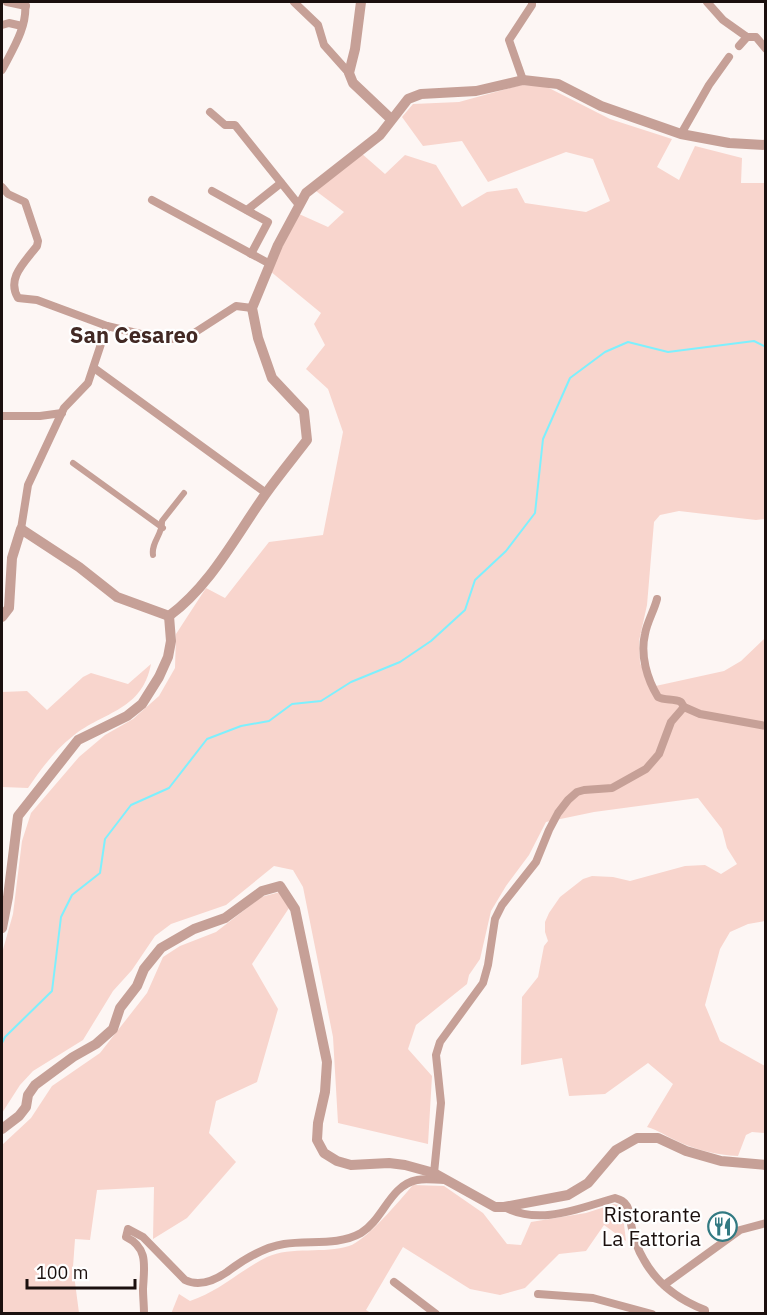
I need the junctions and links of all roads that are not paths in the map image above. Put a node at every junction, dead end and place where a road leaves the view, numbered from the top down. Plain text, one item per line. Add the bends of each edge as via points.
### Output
1 (7, 2) edge
2 (294, 2) edge
3 (361, 2) edge
4 (532, 2) edge
5 (707, 2) edge
6 (26, 4) edge
7 (2, 25) edge
8 (22, 26) junction
9 (747, 37) junction
10 (739, 46) dead end
11 (765, 50) edge
12 (729, 57) dead end
13 (2, 70) edge
14 (349, 73) junction
15 (523, 80) junction
16 (210, 112) dead end
17 (392, 119) junction
18 (681, 134) junction
19 (765, 145) edge
20 (281, 183) junction
21 (5, 191) edge
22 (212, 191) dead end
23 (152, 200) dead end
24 (2, 202) edge
25 (299, 205) junction
26 (247, 210) junction
27 (252, 254) junction
28 (270, 264) junction
29 (252, 308) junction
30 (107, 326) junction
31 (94, 368) junction
32 (62, 413) junction
33 (2, 416) edge
34 (73, 463) dead end
35 (184, 493) dead end
36 (266, 493) junction
37 (163, 528) junction
38 (21, 529) junction
39 (153, 555) dead end
40 (657, 599) dead end
41 (2, 616) edge
42 (169, 616) junction
43 (684, 707) junction
44 (765, 726) edge
45 (2, 928) edge
46 (2, 1129) edge
47 (765, 1165) edge
48 (434, 1173) junction
49 (446, 1180) junction
50 (504, 1207) junction
51 (765, 1223) edge
52 (394, 1282) dead end
53 (664, 1285) junction
54 (538, 1294) dead end
55 (705, 1312) edge
56 (650, 1313) edge
57 (144, 1314) edge
58 (436, 1314) edge
59 (715, 1314) edge

1 - 6 street
2 - 14 street via 318,26 324,45
3 - 14 street
4 - 15 street via 509,40
5 - 9 street via 723,21
6 - 8 street
7 - 8 street
8 - 13 street
9 - 10 street
9 - 11 street via 756,37
12 - 18 street
14 - 17 street via 353,83
15 - 17 street via 476,92 421,94 408,99
15 - 18 street via 558,84 601,106
16 - 20 street via 225,125 235,125
17 - 25 street via 380,135 306,193
18 - 19 street
20 - 25 street
20 - 26 street
21 - 24 street
21 - 30 street via 24,202 38,241 15,276 18,298 37,300
22 - 26 street
23 - 27 street
25 - 28 street
26 - 27 street via 268,222
27 - 28 street
28 - 29 street
29 - 30 street via 236,306 192,335 166,340
29 - 36 street via 272,378 304,412 307,440
30 - 31 street
31 - 32 street via 88,383
31 - 36 street
32 - 33 street
32 - 38 street via 28,485
34 - 37 street
35 - 37 street via 162,521
36 - 42 street via 230,549
37 - 39 street via 152,548
38 - 41 street via 12,558 9,608
38 - 42 street via 117,597
40 - 43 street via 645,634 644,659 658,697 675,699
42 - 45 street via 168,657 142,704 127,716 78,740 18,816
43 - 44 street via 700,714
43 - 48 street via 671,722 659,754 646,769 612,788 584,790 568,800 549,830 536,862 502,905 495,919 483,983 440,1042 436,1054 441,1102
46 - 48 street via 26,1107 35,1085 113,1029 120,1008 161,948 225,918 262,891 280,886 295,909 327,1062 317,1140 324,1153 351,1166 389,1163
47 - 50 street via 721,1161 658,1138 637,1138 616,1150 588,1183 568,1195
48 - 49 street
49 - 50 street via 495,1207
49 - 57 street via 415,1180 405,1185 361,1233 337,1241 276,1246 199,1284 184,1280 143,1237 128,1229 126,1237 142,1251
50 - 53 street via 519,1215 556,1215 615,1198 621,1200 628,1209 643,1260
51 - 53 street via 740,1230
52 - 58 street
53 - 55 street
54 - 56 street via 593,1298
55 - 59 street

